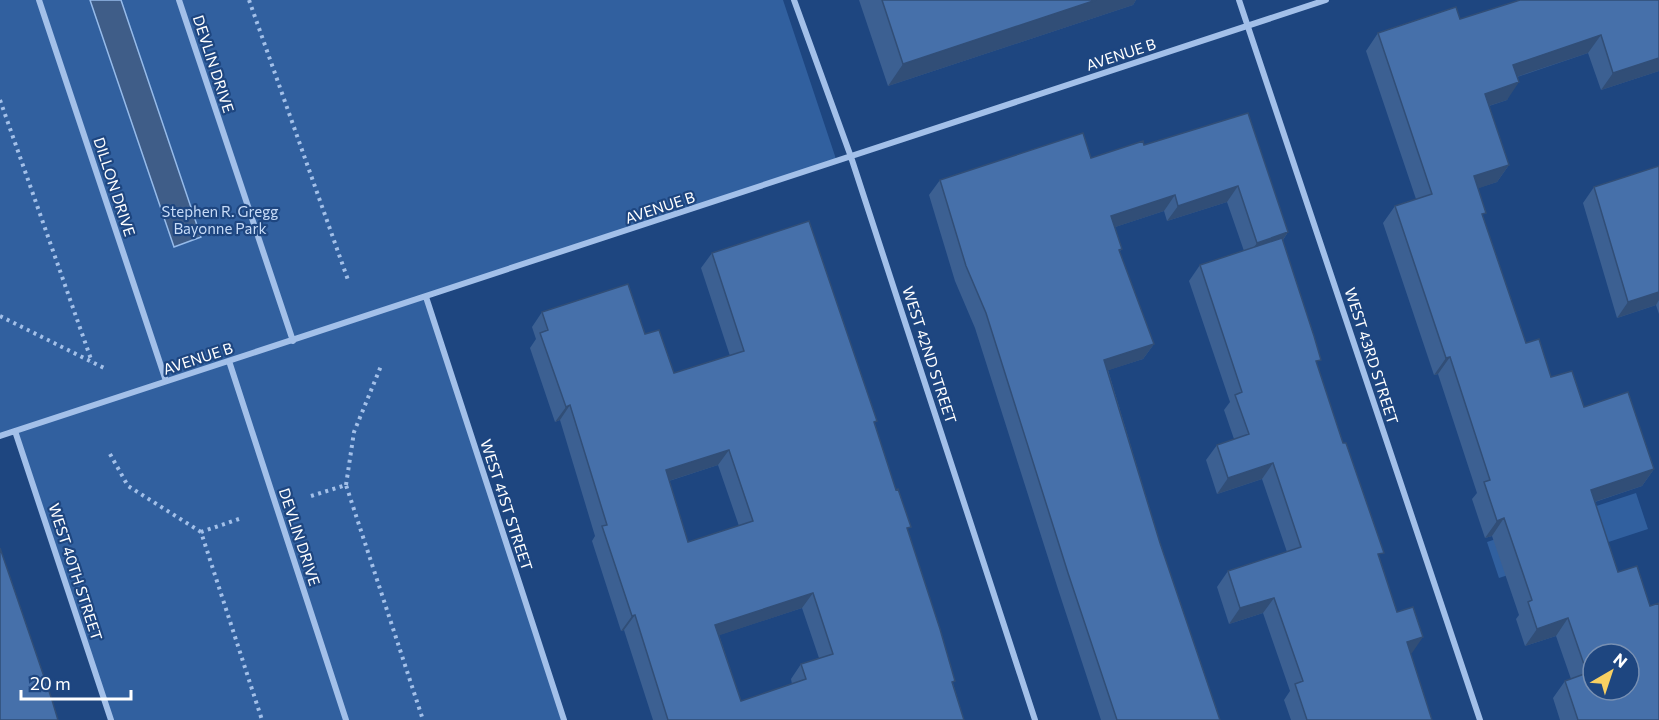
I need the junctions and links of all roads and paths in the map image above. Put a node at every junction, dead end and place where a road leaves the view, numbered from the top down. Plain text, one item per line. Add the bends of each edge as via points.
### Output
1 (39, 0) edge
2 (179, 0) edge
3 (249, 0) edge
4 (795, 0) edge
5 (1239, 0) edge
6 (1326, 0) edge
7 (1248, 26) junction
8 (0, 100) edge
9 (851, 157) junction
10 (348, 280) dead end
11 (426, 297) junction
12 (0, 316) edge
13 (292, 341) junction
14 (229, 361) junction
15 (92, 362) junction
16 (381, 366) dead end
17 (104, 368) dead end
18 (166, 381) junction
19 (15, 431) junction
20 (0, 436) edge
21 (110, 454) dead end
22 (346, 485) junction
23 (311, 495) dead end
24 (239, 519) dead end
25 (201, 532) junction
26 (111, 720) edge
27 (262, 720) edge
28 (346, 720) edge
29 (423, 720) edge
30 (564, 720) edge
31 (1035, 720) edge
32 (1480, 720) edge

1 - 18 street, DILLON DRIVE
2 - 13 street, DEVLIN DRIVE
3 - 10 path
4 - 9 street, WEST 42ND STREET
5 - 7 street, WEST 43RD STREET
6 - 7 street, AVENUE B
7 - 9 street, AVENUE B
7 - 32 street, WEST 43RD STREET
8 - 15 path
9 - 11 street, AVENUE B
9 - 31 street, WEST 42ND STREET
11 - 13 street, AVENUE B
11 - 30 street, WEST 41ST STREET
12 - 15 path
13 - 14 street, AVENUE B
14 - 18 street, AVENUE B
14 - 28 street, DEVLIN DRIVE
15 - 17 path
16 - 22 path via 354,432
18 - 19 street, AVENUE B
19 - 20 street, AVENUE B
19 - 26 street, WEST 40TH STREET
21 - 25 path via 128,486
22 - 23 path
22 - 29 path
24 - 25 path
25 - 27 path

